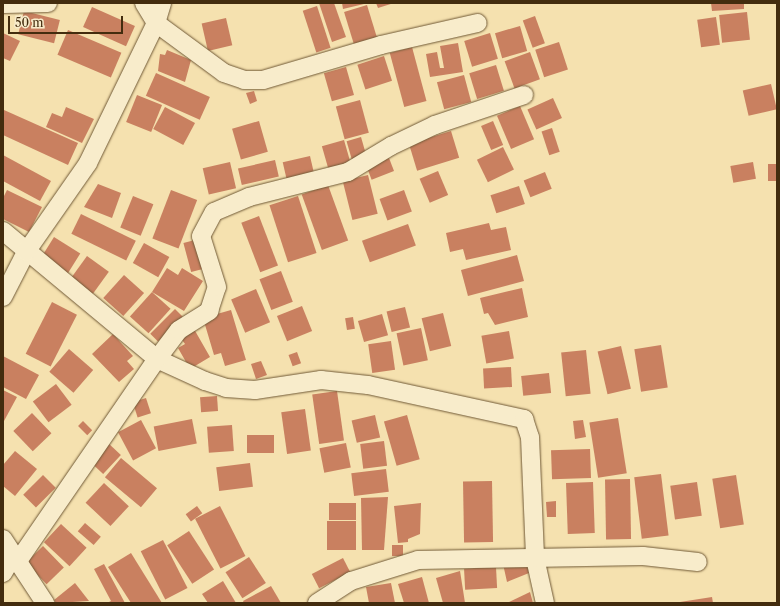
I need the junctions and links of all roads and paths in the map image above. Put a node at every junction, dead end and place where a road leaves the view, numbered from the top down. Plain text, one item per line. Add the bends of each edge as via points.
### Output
1 (48, 3) edge
2 (144, 3) edge
3 (162, 3) edge
4 (3, 4) edge
5 (156, 23) junction
6 (478, 23) dead end
7 (524, 95) dead end
8 (3, 231) edge
9 (26, 252) junction
10 (3, 297) edge
11 (157, 359) junction
12 (3, 539) edge
13 (535, 558) junction
14 (18, 560) junction
15 (698, 562) dead end
16 (3, 573) edge
17 (45, 603) edge
18 (317, 603) edge
19 (545, 603) edge

1 - 4 street
2 - 5 street
3 - 5 street
5 - 6 street via 224,73 257,80 381,45
5 - 9 street via 88,162
7 - 11 street via 436,126 391,146 348,172 249,197 214,212 201,236 217,287 209,311 179,330
8 - 9 street
9 - 10 street
9 - 11 street
11 - 13 street via 226,388 255,390 321,380 368,384 524,419 530,437
11 - 14 street
12 - 14 street
13 - 15 street via 644,556
13 - 18 street via 418,560 351,581
13 - 19 street
14 - 16 street via 12,558
14 - 17 street

